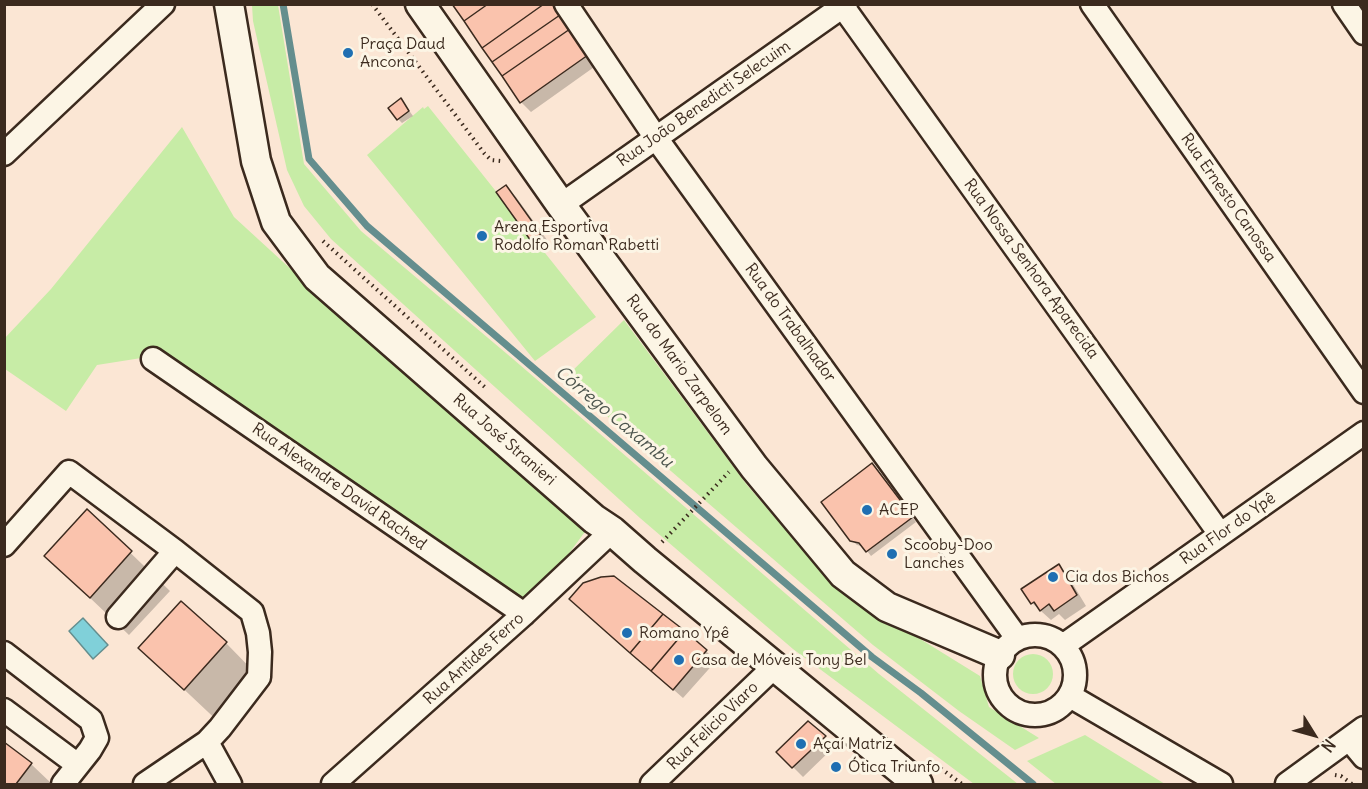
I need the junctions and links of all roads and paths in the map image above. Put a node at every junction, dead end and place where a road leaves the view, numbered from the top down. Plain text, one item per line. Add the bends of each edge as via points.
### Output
1 (163, 4) edge
2 (229, 4) edge
3 (372, 4) edge
4 (420, 4) edge
5 (566, 4) edge
6 (1092, 4) edge
7 (1344, 4) edge
8 (843, 5) edge
9 (1364, 33) edge
10 (656, 138) junction
11 (523, 150) junction
12 (4, 154) edge
13 (561, 205) junction
14 (316, 232) dead end
15 (153, 359) dead end
16 (488, 391) dead end
17 (1364, 392) edge
18 (1364, 433) edge
19 (746, 455) junction
20 (612, 531) junction
21 (1220, 534) junction
22 (4, 545) edge
23 (175, 550) junction
24 (645, 560) junction
25 (524, 614) junction
26 (118, 616) dead end
27 (1064, 645) junction
28 (1009, 647) junction
29 (4, 653) edge
30 (774, 667) junction
31 (1070, 696) junction
32 (4, 710) edge
33 (1356, 734) edge
34 (207, 742) junction
35 (1364, 757) edge
36 (78, 765) junction
37 (926, 774) edge
38 (63, 784) edge
39 (145, 784) edge
40 (230, 784) edge
41 (333, 784) edge
42 (652, 784) edge
43 (962, 784) edge
44 (1221, 784) edge
45 (1287, 784) edge

1 - 12 street
2 - 20 street, Rua José Stranieri via 256,161 276,222 317,277
3 - 11 path via 491,160 506,161
4 - 11 street, Rua do Mario Zarpelom
5 - 10 street, Rua do Trabalhador
6 - 17 street, Rua Ernesto Canossa
7 - 9 street
8 - 10 street, Rua João Benedicti Selecuim
8 - 21 street, Rua Nossa Senhora Aparecida
10 - 13 street, Rua João Benedicti Selecuim
10 - 28 street, Rua do Trabalhador
11 - 13 street, Rua do Mario Zarpelom
13 - 19 street, Rua do Mario Zarpelom
14 - 16 path
15 - 25 street, Rua Alexandre David Rached
18 - 21 street, Rua Flor do Ypê
19 - 24 path
19 - 28 street, Rua do Mario Zarpelom via 843,574 887,607
20 - 24 street, Rua José Stranieri
20 - 25 street, Rua Antides Ferro
21 - 27 street, Rua Flor do Ypê
22 - 23 street via 69,472
23 - 26 street
23 - 34 street via 252,612 258,633 259,677
24 - 30 street, Rua José Stranieri
25 - 41 street, Rua Antides Ferro
27 - 28 street via 1042,634 1029,634
27 - 31 street via 1075,664
28 - 31 street via 995,667 997,686 1005,702 1026,714 1045,714
29 - 36 street via 92,720 97,738
30 - 37 street, Rua José Stranieri
30 - 42 street, Rua Felicio Viaro
31 - 44 street
32 - 36 street
33 - 35 street
33 - 45 street
34 - 39 street
34 - 40 street
36 - 38 street
37 - 43 path

